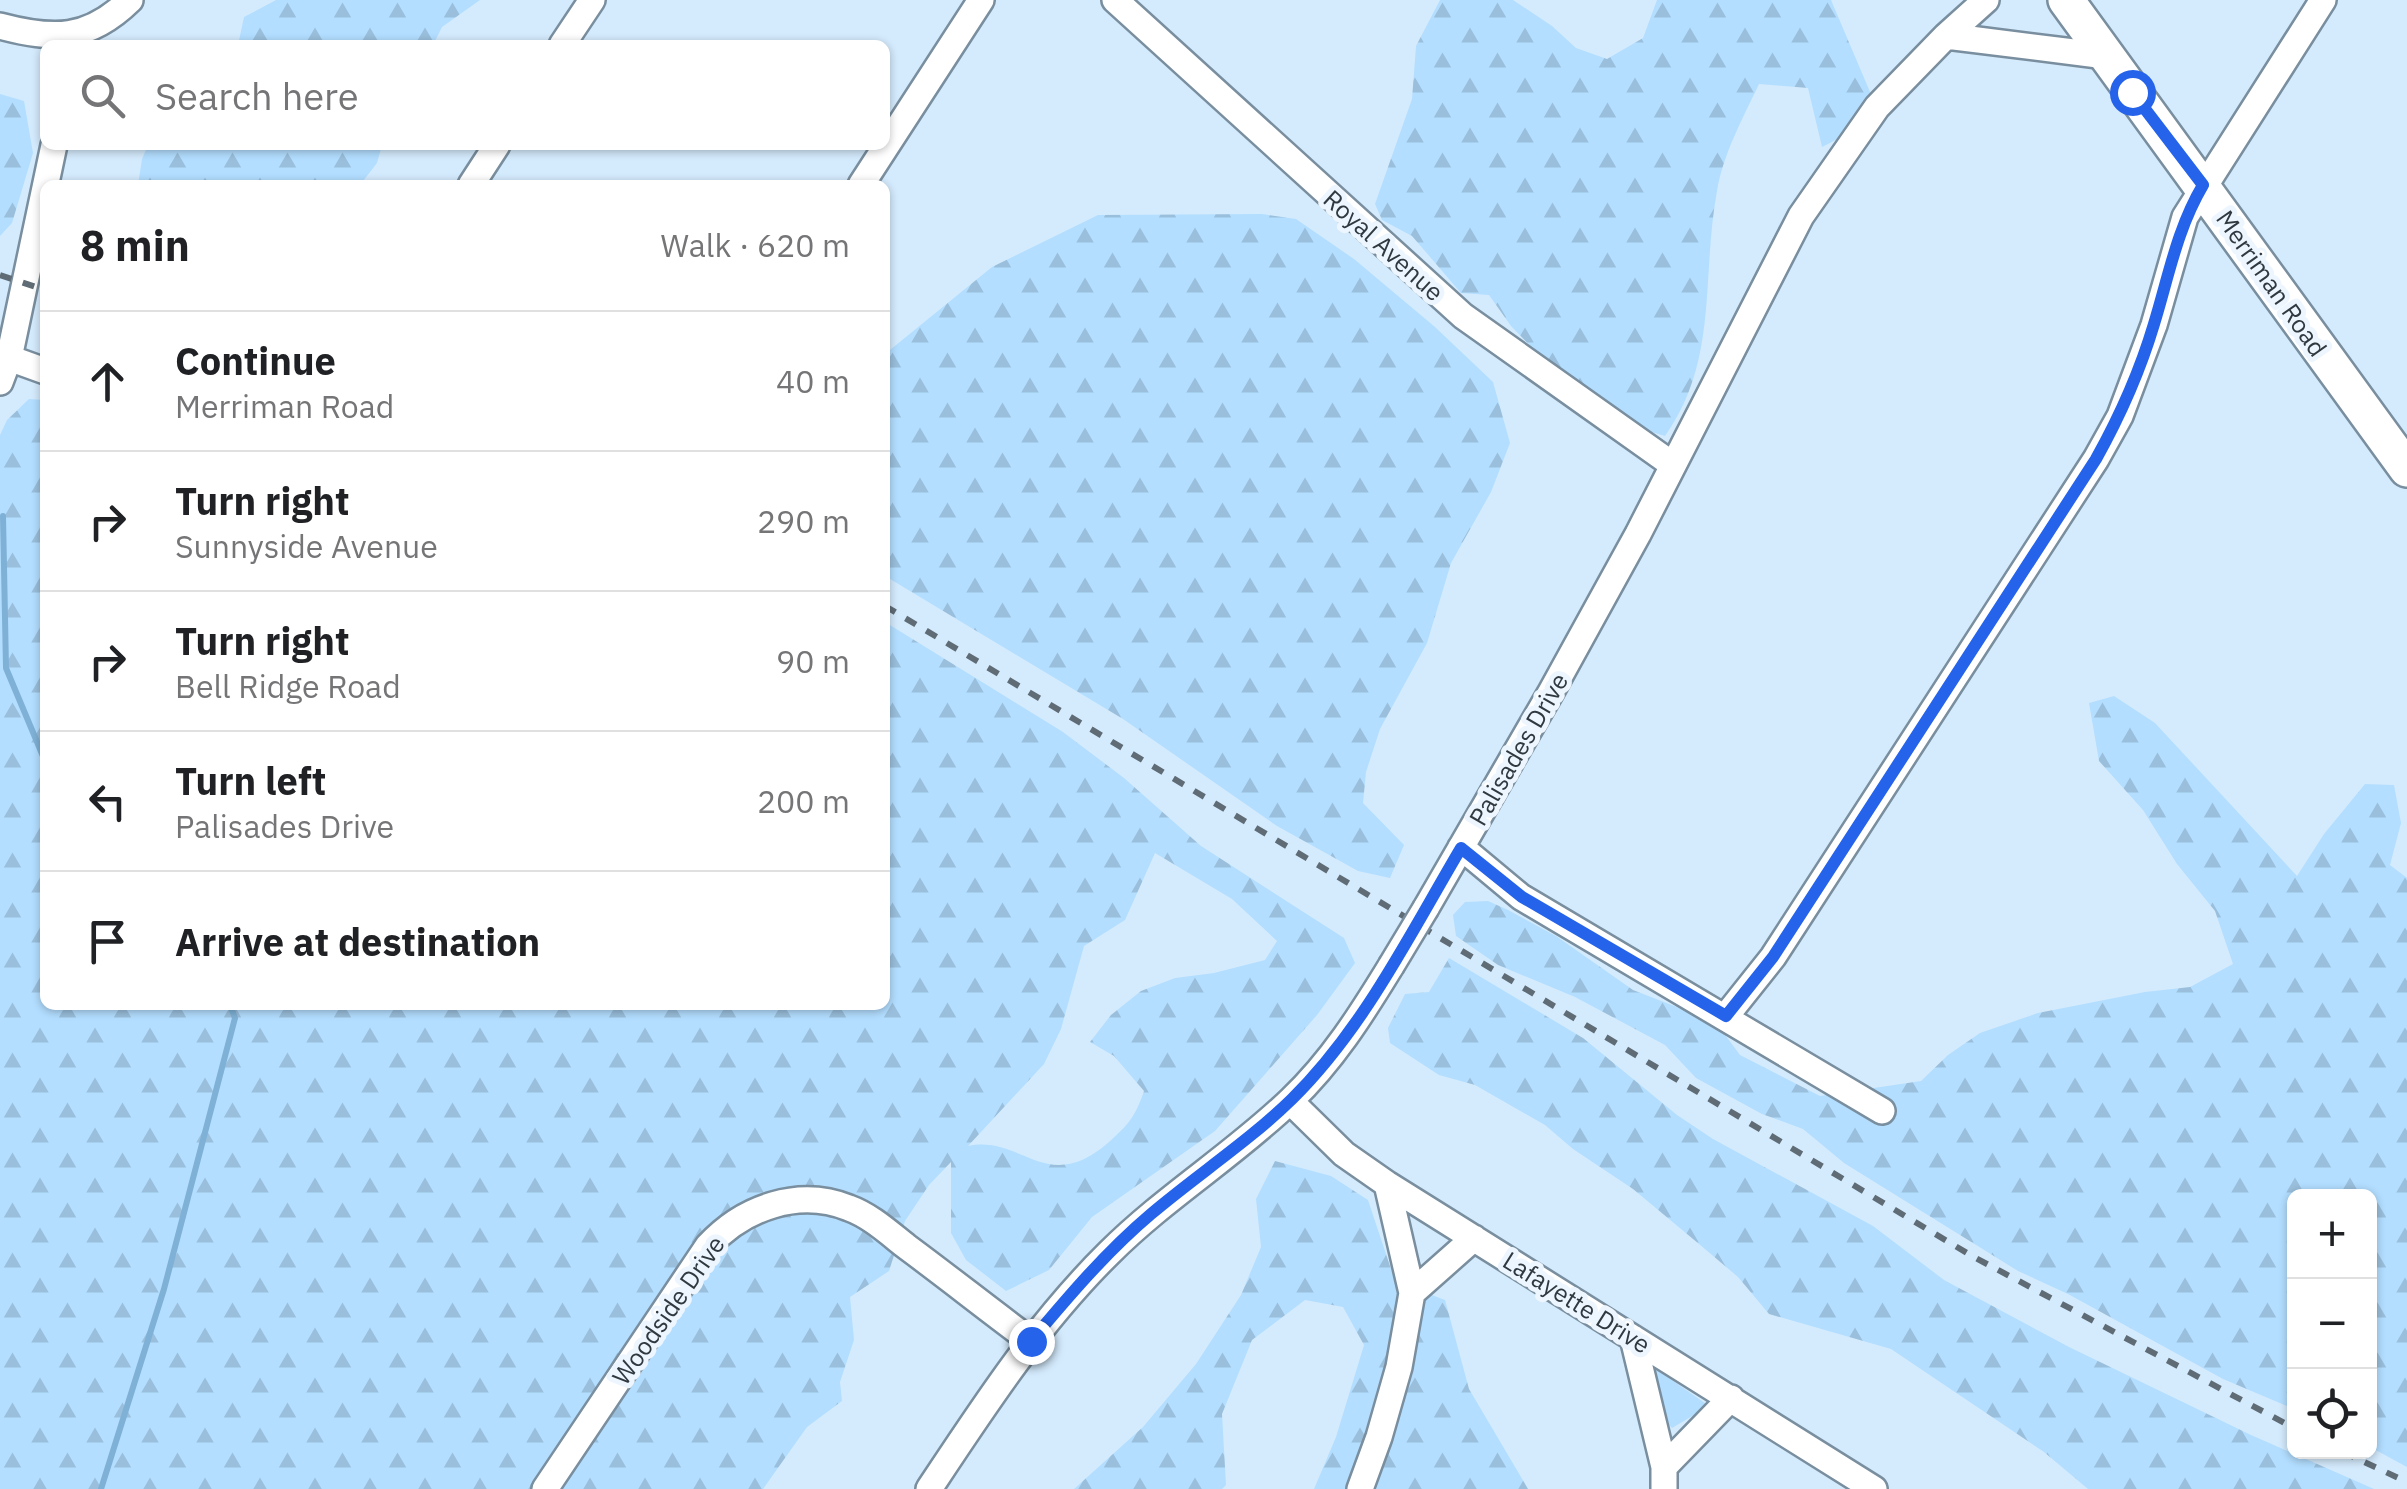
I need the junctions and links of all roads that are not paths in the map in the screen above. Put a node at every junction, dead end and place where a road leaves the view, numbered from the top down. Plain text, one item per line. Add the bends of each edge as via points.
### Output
1 (130, 0) edge
2 (592, 0) edge
3 (981, 0) edge
4 (1116, 0) edge
5 (1986, 0) edge
6 (2066, 0) edge
7 (2323, 0) edge
8 (0, 26) edge
9 (1946, 36) junction
10 (76, 39) edge
11 (565, 40) edge
12 (2106, 56) junction
13 (890, 140) edge
14 (53, 150) edge
15 (494, 150) edge
16 (884, 150) edge
17 (46, 180) edge
18 (473, 180) edge
19 (864, 180) edge
20 (2203, 185) junction
21 (40, 208) edge
22 (4, 370) edge
23 (40, 371) edge
24 (1673, 465) junction
25 (2407, 469) edge
26 (1461, 848) junction
27 (1726, 1016) junction
28 (1290, 1101) junction
29 (1882, 1111) dead end
30 (1386, 1184) junction
31 (1474, 1238) junction
32 (1412, 1293) junction
33 (1634, 1338) junction
34 (1031, 1341) junction
35 (1731, 1398) junction
36 (1664, 1478) edge
37 (545, 1489) edge
38 (929, 1489) edge
39 (1360, 1489) edge
40 (1874, 1489) edge

1 - 10 street
2 - 11 street
3 - 13 street
4 - 24 street, Royal Avenue via 1463,316
5 - 9 street, Palisades Drive
6 - 12 main road, Merriman Road
7 - 20 street
8 - 10 street
9 - 12 street
9 - 24 street, Palisades Drive via 1877,106 1801,216
12 - 20 main road, Merriman Road
14 - 17 street
15 - 18 street
16 - 19 street
20 - 25 main road, Merriman Road
20 - 27 street via 2184,217 2120,416 2096,459 1773,957
21 - 22 street
22 - 23 street
24 - 26 street, Palisades Drive
26 - 27 street via 1522,897
26 - 28 street, Palisades Drive, bridge via 1349,1034
27 - 29 street
28 - 30 street, Lafayette Drive
28 - 34 street, Palisades Drive via 1149,1216
30 - 31 street, Lafayette Drive
30 - 32 street
31 - 32 street
31 - 33 street, Lafayette Drive
32 - 39 street via 1398,1367
33 - 35 street, Lafayette Drive
33 - 36 street
34 - 37 street, Woodside Drive via 864,1214 830,1202 771,1206 734,1222 708,1246
34 - 38 street, Palisades Drive
35 - 36 street
35 - 40 street, Lafayette Drive

